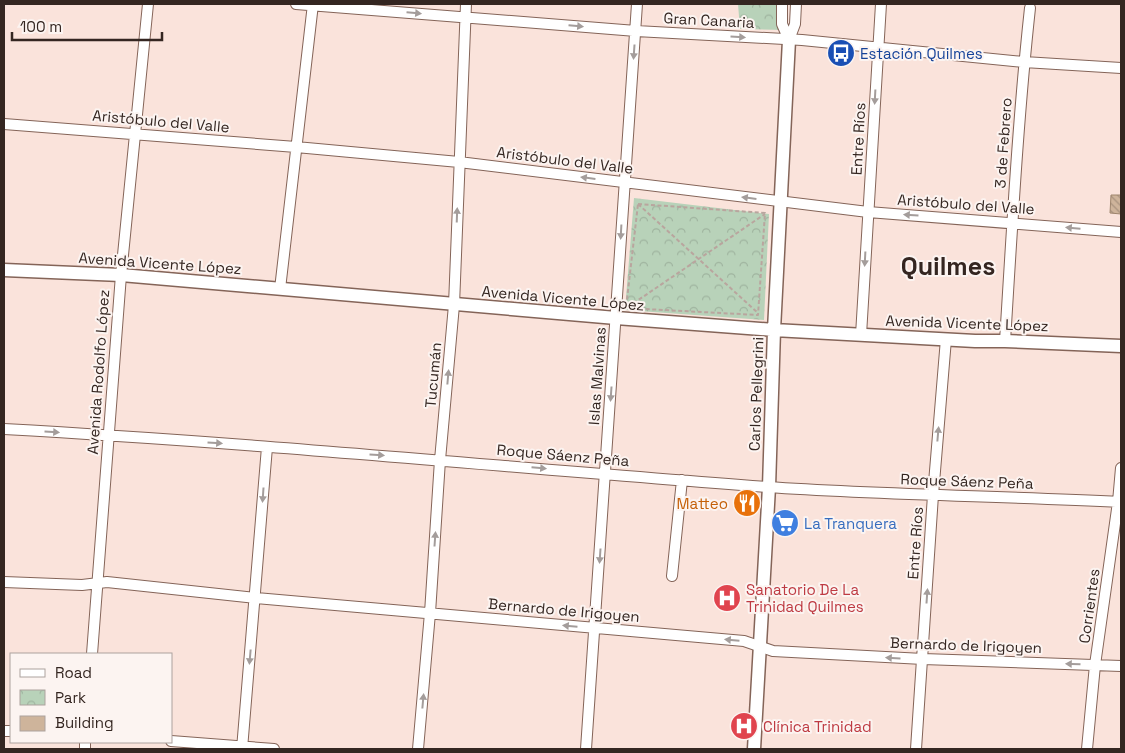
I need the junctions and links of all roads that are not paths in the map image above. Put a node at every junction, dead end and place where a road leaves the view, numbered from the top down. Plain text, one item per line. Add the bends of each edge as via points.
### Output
1 (148, 4) edge
2 (296, 4) edge
3 (313, 4) edge
4 (466, 4) edge
5 (638, 4) edge
6 (782, 4) edge
7 (796, 4) edge
8 (881, 4) edge
9 (1030, 8) dead end
10 (465, 17) junction
11 (636, 31) junction
12 (789, 40) junction
13 (878, 48) junction
14 (1024, 62) junction
15 (1121, 68) edge
16 (4, 124) edge
17 (135, 134) junction
18 (296, 147) junction
19 (459, 162) junction
20 (624, 183) junction
21 (781, 202) junction
22 (868, 212) junction
23 (1012, 222) junction
24 (1121, 232) edge
25 (4, 270) edge
26 (121, 275) junction
27 (280, 289) junction
28 (454, 305) junction
29 (616, 318) junction
30 (774, 330) junction
31 (861, 335) junction
32 (946, 339) junction
33 (1005, 341) junction
34 (1121, 346) edge
35 (4, 429) edge
36 (109, 435) junction
37 (267, 447) junction
38 (440, 460) junction
39 (1121, 468) edge
40 (606, 474) junction
41 (682, 480) junction
42 (769, 487) junction
43 (933, 495) junction
44 (1120, 502) edge
45 (672, 576) dead end
46 (4, 582) edge
47 (98, 583) junction
48 (256, 598) junction
49 (430, 613) junction
50 (595, 628) junction
51 (760, 647) junction
52 (92, 653) edge
53 (922, 659) junction
54 (1095, 665) junction
55 (1121, 666) edge
56 (172, 741) edge
57 (242, 748) edge
58 (274, 749) edge
59 (418, 749) edge
60 (586, 749) edge
61 (754, 749) edge
62 (916, 749) edge
63 (1087, 749) edge

1 - 17 street, Avenida Rodolfo López
2 - 3 street, Gran Canaria
3 -> 10 street, Gran Canaria
3 - 18 street
4 - 10 street, Tucumán
5 - 11 street, Islas Malvinas
6 - 12 street, Carlos Pellegrini via 782,24
7 - 12 street, Carlos Pellegrini via 795,24
8 - 13 street, Entre Ríos
9 - 14 street, 3 de Febrero
10 -> 11 street, Gran Canaria
10 - 19 street, Tucumán
11 -> 12 street, Gran Canaria
11 -> 20 street, Islas Malvinas
12 - 13 street, Gran Canaria
12 - 21 main road, Carlos Pellegrini
13 - 14 street, Gran Canaria
13 -> 22 street, Entre Ríos
14 - 15 street, Gran Canaria
14 - 23 street, 3 de Febrero
16 - 17 street, Aristóbulo del Valle
17 - 18 street, Aristóbulo del Valle
17 - 26 street, Avenida Rodolfo López
18 - 19 street, Aristóbulo del Valle
18 - 27 street
20 -> 19 street, Aristóbulo del Valle
28 -> 19 street, Tucumán
21 -> 20 street, Aristóbulo del Valle
20 -> 29 street, Islas Malvinas
21 - 22 street, Aristóbulo del Valle
21 - 30 main road, Carlos Pellegrini
23 -> 22 street, Aristóbulo del Valle
22 -> 31 street, Entre Ríos
24 -> 23 street, Aristóbulo del Valle
23 - 33 street, 3 de Febrero
25 - 26 main road, Avenida Vicente López
26 - 27 main road, Avenida Vicente López
26 - 36 street, Avenida Rodolfo López
27 - 28 main road, Avenida Vicente López
28 - 29 main road, Avenida Vicente López
38 -> 28 street, Tucumán
29 - 30 main road, Avenida Vicente López
29 -> 40 street, Islas Malvinas
30 - 31 main road, Avenida Vicente López
30 - 42 main road, Carlos Pellegrini
31 - 32 main road, Avenida Vicente López
32 - 33 main road, Avenida Vicente López
43 -> 32 street, Entre Ríos
33 - 34 main road, Avenida Vicente López
35 -> 36 street, Roque Sáenz Peña
36 -> 37 street, Roque Sáenz Peña
36 - 47 street, Avenida Rodolfo López
37 -> 38 street, Roque Sáenz Peña
37 -> 48 street
38 -> 40 street, Roque Sáenz Peña
49 -> 38 street, Tucumán
39 - 44 street, Corrientes
40 - 41 street, Roque Sáenz Peña
40 -> 50 street, Islas Malvinas
41 - 42 street, Roque Sáenz Peña
41 - 45 street
42 - 43 street, Roque Sáenz Peña
42 - 51 main road, Carlos Pellegrini
43 - 44 street, Roque Sáenz Peña
53 -> 43 street, Entre Ríos
44 - 54 street, Corrientes
46 - 47 street, Bernardo de Irigoyen
47 - 48 street, Bernardo de Irigoyen
47 - 52 street, Avenida Rodolfo López
48 - 49 street, Bernardo de Irigoyen
48 -> 57 street
50 -> 49 street, Bernardo de Irigoyen
59 -> 49 street, Tucumán
51 -> 50 street, Bernardo de Irigoyen via 744,641
50 - 60 street, Islas Malvinas
53 -> 51 street, Bernardo de Irigoyen via 773,651
51 - 61 main road, Carlos Pellegrini
54 -> 53 street, Bernardo de Irigoyen
53 - 62 street, Entre Ríos
54 - 55 street, Bernardo de Irigoyen
54 - 63 street, Corrientes
56 - 57 street
57 - 58 street

